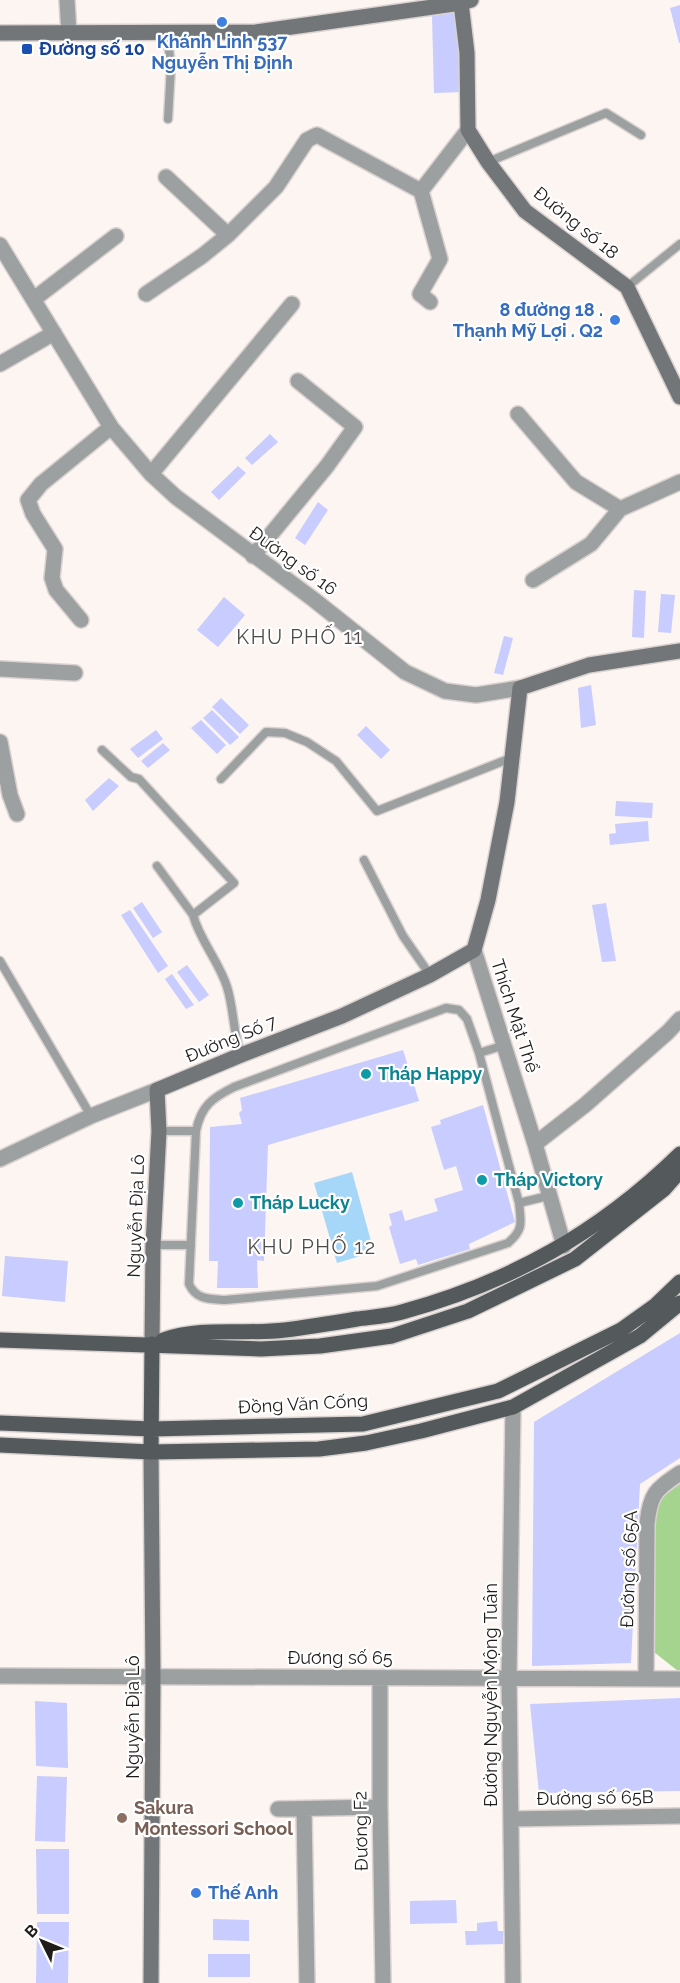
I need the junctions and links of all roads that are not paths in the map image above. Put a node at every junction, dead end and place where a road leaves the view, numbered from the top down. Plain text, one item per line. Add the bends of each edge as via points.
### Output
1 (67, 0) edge
2 (466, 2) edge
3 (0, 33) edge
4 (167, 33) junction
5 (69, 34) junction
6 (168, 119) dead end
7 (468, 130) junction
8 (640, 135) dead end
9 (488, 162) junction
10 (165, 177) dead end
11 (421, 191) junction
12 (228, 235) junction
13 (116, 236) dead end
14 (680, 244) edge
15 (0, 245) edge
16 (627, 286) junction
17 (146, 294) dead end
18 (34, 299) junction
19 (429, 302) dead end
20 (292, 304) dead end
21 (54, 333) junction
22 (0, 364) edge
23 (298, 381) dead end
24 (680, 397) edge
25 (518, 414) dead end
26 (111, 427) junction
27 (151, 474) junction
28 (680, 482) edge
29 (620, 509) junction
30 (253, 556) junction
31 (533, 580) dead end
32 (81, 620) dead end
33 (680, 651) edge
34 (0, 669) edge
35 (75, 673) dead end
36 (520, 688) junction
37 (0, 742) edge
38 (102, 750) dead end
39 (511, 758) junction
40 (221, 780) dead end
41 (17, 814) dead end
42 (364, 860) dead end
43 (158, 866) dead end
44 (193, 915) junction
45 (474, 950) junction
46 (0, 961) edge
47 (430, 975) junction
48 (680, 1019) edge
49 (505, 1045) junction
50 (479, 1053) junction
51 (241, 1055) junction
52 (157, 1090) junction
53 (91, 1116) junction
54 (159, 1131) junction
55 (196, 1131) junction
56 (535, 1144) junction
57 (680, 1154) edge
58 (0, 1159) edge
59 (680, 1171) edge
60 (548, 1196) junction
61 (519, 1203) junction
62 (153, 1245) junction
63 (191, 1245) junction
64 (564, 1246) junction
65 (680, 1282) edge
66 (680, 1303) edge
67 (0, 1340) edge
68 (152, 1344) junction
69 (513, 1407) junction
70 (0, 1423) edge
71 (152, 1429) junction
72 (0, 1445) edge
73 (151, 1452) junction
74 (680, 1473) edge
75 (0, 1676) edge
76 (153, 1677) junction
77 (380, 1678) junction
78 (509, 1678) junction
79 (646, 1679) junction
80 (680, 1679) edge
81 (380, 1807) junction
82 (278, 1809) dead end
83 (304, 1809) junction
84 (680, 1816) edge
85 (511, 1819) junction
86 (152, 1983) edge
87 (307, 1983) edge
88 (383, 1983) edge
89 (513, 1983) edge

1 - 5 street
2 - 4 street via 256,32
2 - 7 street
3 - 5 street
4 - 5 street
4 - 6 lane via 171,66
7 - 9 street, Đường số 18
7 - 11 street
8 - 9 lane via 606,112
9 - 16 street, Đường số 18 via 525,211
10 - 12 street
11 - 12 street via 317,135 307,140 276,187
11 - 19 street via 440,259 420,294
12 - 17 street
13 - 18 street
14 - 16 lane
15 - 18 street, Đường số 16
16 - 24 street, Đường số 18
18 - 21 street, Đường số 16
20 - 27 street
21 - 22 street
21 - 26 street, Đường số 16
23 - 30 street via 355,427
25 - 29 street via 576,482
26 - 27 street, Đường số 16
26 - 32 street via 40,484 28,500 55,549 52,578 56,590
27 - 30 street, Đường số 16
28 - 29 street
29 - 31 street via 591,544
30 - 36 street, Đường số 16 via 405,672 445,691 476,695
33 - 36 street, Đường số 16 via 589,665
34 - 35 street
36 - 39 street, Thích Mật Thể
37 - 41 street
38 - 44 lane via 131,777 139,779 234,883
39 - 40 lane via 377,811 336,761 308,742 285,733 266,732
39 - 45 street, Thích Mật Thể via 507,802
42 - 47 lane via 403,936
43 - 44 lane
44 - 51 lane via 227,986 234,1036
45 - 47 street, Đường Số 7
45 - 49 street, Thích Mật Thể
46 - 53 lane
47 - 51 street, Đường Số 7 via 342,1016
48 - 56 street
49 - 50 lane
49 - 56 street, Thích Mật Thể
50 - 55 lane via 467,1019 459,1010 446,1008 217,1095 199,1116
50 - 61 lane
51 - 52 street, Đường Số 7
52 - 53 street, Đường Số 7
52 - 54 street, Nguyễn Địa Lô
53 - 58 street, Đường Số 7
54 - 55 lane
54 - 62 street, Nguyễn Địa Lô
55 - 63 lane
56 - 60 street, Thích Mật Thể
57 - 64 main road via 613,1212
59 - 68 main road via 575,1259 468,1311 392,1336 320,1346 261,1348
60 - 61 lane
60 - 64 street, Thích Mật Thể
61 - 63 lane via 521,1225 508,1243 377,1286 205,1299 189,1284
62 - 63 lane
62 - 68 street, Nguyễn Địa Lô
64 - 68 main road via 487,1284 401,1312 283,1330 188,1334
65 - 71 main road, Đồng Văn Cống via 621,1330 498,1391 363,1424
66 - 69 main road via 632,1341
67 - 68 main road
68 - 71 main road
69 - 73 main road via 366,1443 319,1449
69 - 78 street, Đường Nguyễn Mộng Tuân
70 - 71 main road, Đồng Văn Cống
71 - 73 main road
72 - 73 main road
73 - 76 street, Nguyễn Địa Lô
74 - 79 street, Đường số 65A via 659,1487 649,1504
75 - 76 street, Đương số 65
76 - 77 street, Đương số 65
76 - 86 street, Nguyễn Địa Lô
77 - 78 street, Đương số 65
77 - 81 street, Đương F2
78 - 79 street, Đương số 65
78 - 85 street, Đường Nguyễn Mộng Tuân
79 - 80 street, Đương số 65
81 - 83 street
81 - 88 street, Đương F2
82 - 83 street
83 - 87 street
84 - 85 street, Đường số 65B
85 - 89 street, Đường Nguyễn Mộng Tuân

